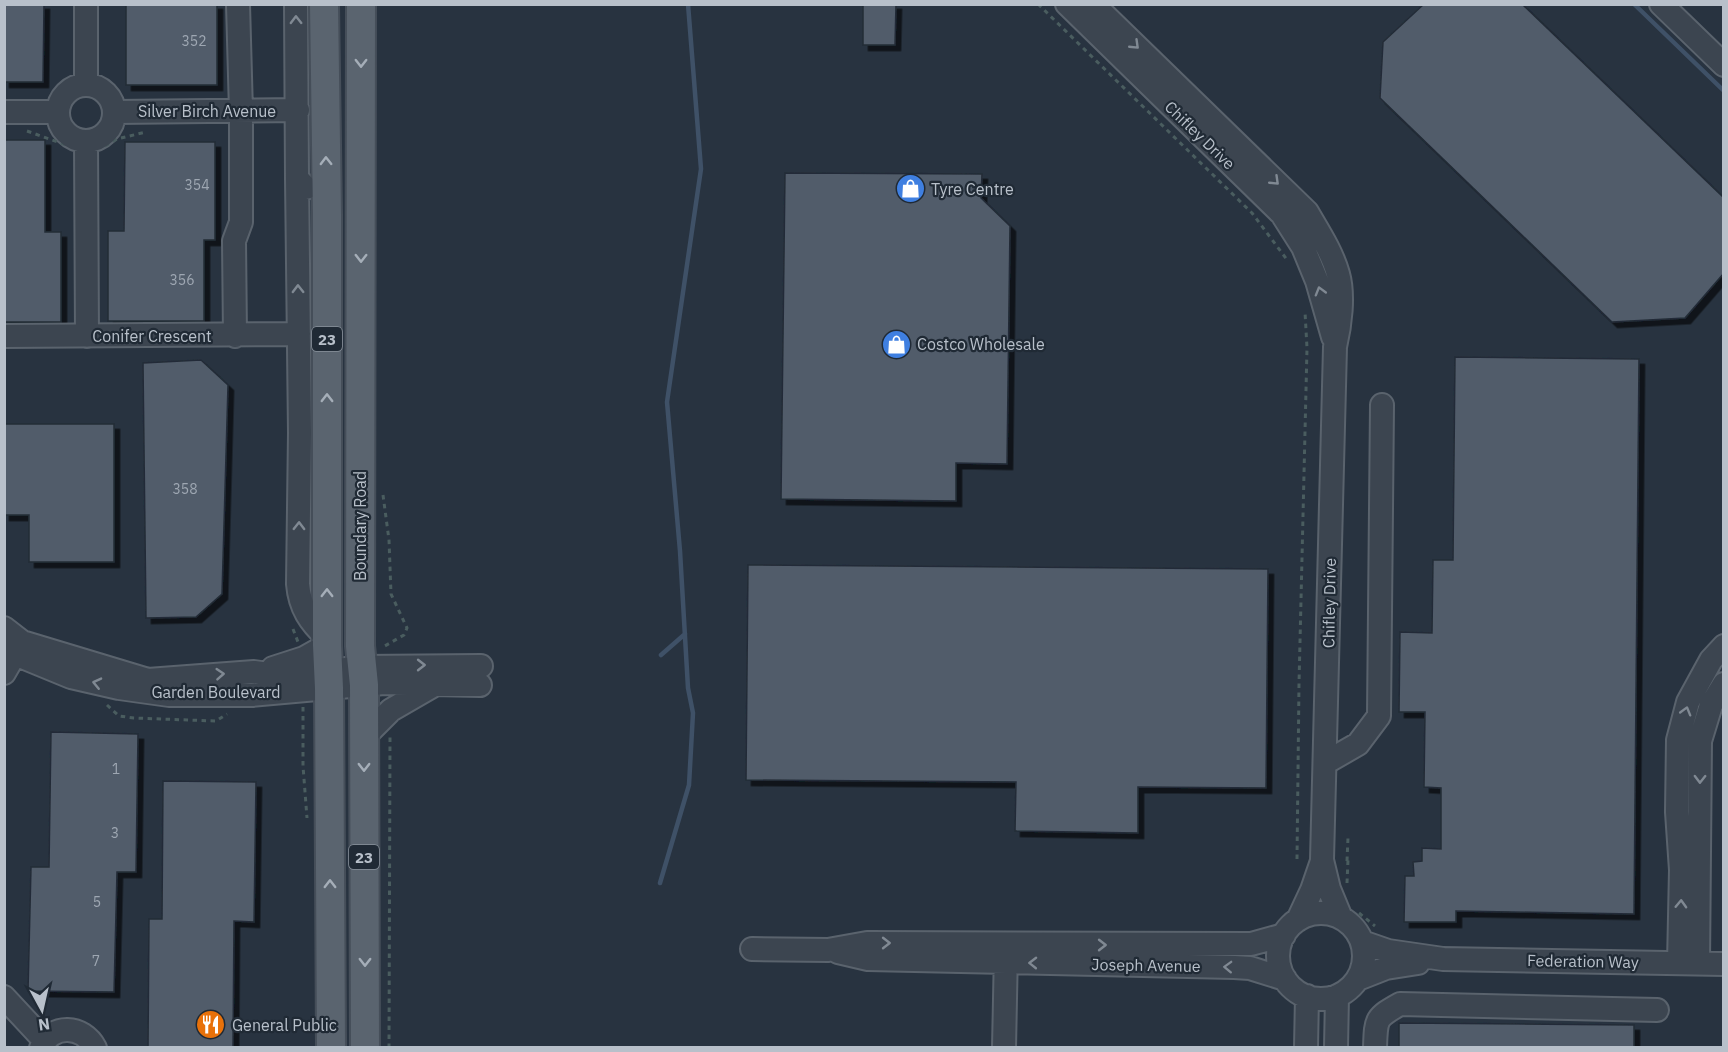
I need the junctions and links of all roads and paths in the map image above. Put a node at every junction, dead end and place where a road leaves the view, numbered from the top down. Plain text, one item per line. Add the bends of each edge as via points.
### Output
1 (86, 4) edge
2 (238, 4) edge
3 (296, 4) edge
4 (361, 4) edge
5 (1038, 4) edge
6 (1067, 4) edge
7 (1093, 4) edge
8 (1661, 4) edge
9 (324, 15) edge
10 (297, 64) junction
11 (1724, 65) edge
12 (86, 84) junction
13 (298, 110) junction
14 (4, 112) edge
15 (58, 112) junction
16 (115, 112) junction
17 (241, 112) junction
18 (24, 130) dead end
19 (147, 131) dead end
20 (86, 145) junction
21 (297, 178) junction
22 (327, 215) junction
23 (1293, 267) dead end
24 (1305, 308) dead end
25 (299, 334) junction
26 (4, 336) edge
27 (87, 336) junction
28 (235, 336) junction
29 (1335, 347) junction
30 (1382, 405) dead end
31 (382, 489) dead end
32 (4, 602) edge
33 (302, 603) junction
34 (4, 609) edge
35 (1724, 646) edge
36 (320, 647) junction
37 (10, 648) edge
38 (254, 672) junction
39 (370, 672) junction
40 (321, 684) junction
41 (438, 684) junction
42 (1724, 684) edge
43 (391, 710) junction
44 (364, 737) junction
45 (1325, 763) junction
46 (307, 827) dead end
47 (1348, 838) dead end
48 (1297, 859) dead end
49 (1322, 860) junction
50 (1347, 883) dead end
51 (1348, 913) junction
52 (1291, 927) junction
53 (1382, 930) dead end
54 (1362, 942) junction
55 (752, 949) dead end
56 (1006, 953) junction
57 (1443, 959) junction
58 (1688, 963) junction
59 (1724, 964) edge
60 (1285, 979) junction
61 (1358, 979) junction
62 (1306, 996) junction
63 (1337, 996) junction
64 (4, 997) edge
65 (1657, 1010) dead end
66 (42, 1044) edge
67 (95, 1047) edge
68 (330, 1047) edge
69 (365, 1047) edge
70 (389, 1047) edge
71 (1004, 1047) edge
72 (1306, 1047) edge
73 (1336, 1047) edge
74 (1375, 1047) edge

1 - 12 street
2 - 17 street
10 -> 3 street
4 -> 39 main road, Boundary Road / 23 via 360,646
5 - 23 path via 1252,213
29 -> 6 street, Chifley Drive via 1317,281 1303,246 1282,214
7 -> 29 street, Chifley Drive via 1307,212 1339,275 1341,321
8 - 11 street
9 - 10 street
22 -> 9 main road, Boundary Road / 23
10 - 13 street
12 - 15 street via 63,95
12 - 16 street via 103,89
13 - 17 street, Silver Birch Avenue
13 - 21 street
14 - 15 street
15 - 20 street via 63,129
16 - 17 street, Silver Birch Avenue
16 - 20 street via 110,129
17 - 28 street via 241,222 234,241
18 - 20 path via 72,147
19 - 20 path via 98,148
20 - 27 street
21 - 22 street
25 -> 21 street
36 -> 22 main road, Boundary Road / 23
24 - 48 path
25 - 28 street, Conifer Crescent
33 -> 25 street via 298,584
26 - 27 street, Conifer Crescent via 35,329
27 - 28 street, Conifer Crescent
29 - 45 street, Chifley Drive
30 - 45 street via 1379,716 1358,744
31 - 39 path via 391,594 407,628 404,635 383,646
32 - 34 path
33 - 36 street
33 - 36 path via 293,616 293,629
58 -> 35 street via 1677,812 1678,740 1688,702 1711,660
36 - 38 street via 284,666
36 - 40 main road, Boundary Road / 23
37 -> 38 street, Garden Boulevard via 148,680
40 -> 37 street, Garden Boulevard via 252,695 169,695 70,676
38 - 40 street, Garden Boulevard
39 - 40 street, Garden Boulevard
39 - 41 street
39 -> 41 street via 481,676
39 - 44 main road, Boundary Road / 23
40 - 46 path via 303,709
68 -> 40 main road, Boundary Road / 23
41 - 43 street
42 -> 58 street via 1711,705 1700,741
43 - 44 street
43 - 70 path via 398,724 389,744
44 -> 69 main road, Boundary Road / 23
45 - 49 street, Chifley Drive
47 - 50 path
49 - 51 street, Chifley Drive via 1329,889
49 - 52 street, Chifley Drive via 1312,890
51 - 52 street via 1312,914
51 - 53 path via 1360,915
51 - 54 street
56 -> 52 street, Joseph Avenue via 1251,944
52 - 60 street via 1278,957
54 - 57 street, Federation Way via 1388,951
54 - 61 street via 1363,967
55 - 56 street, Joseph Avenue via 828,950 867,943
60 -> 56 street, Joseph Avenue via 1250,968
56 - 71 street
57 - 58 street, Federation Way
57 - 61 street, Federation Way via 1386,968
58 - 59 street, Federation Way
60 - 62 street
61 - 63 street
62 - 63 street
62 - 72 street
63 - 73 street
64 - 66 street
65 - 74 street via 1400,1004 1381,1015
66 - 67 street via 52,1033 73,1030 83,1033

